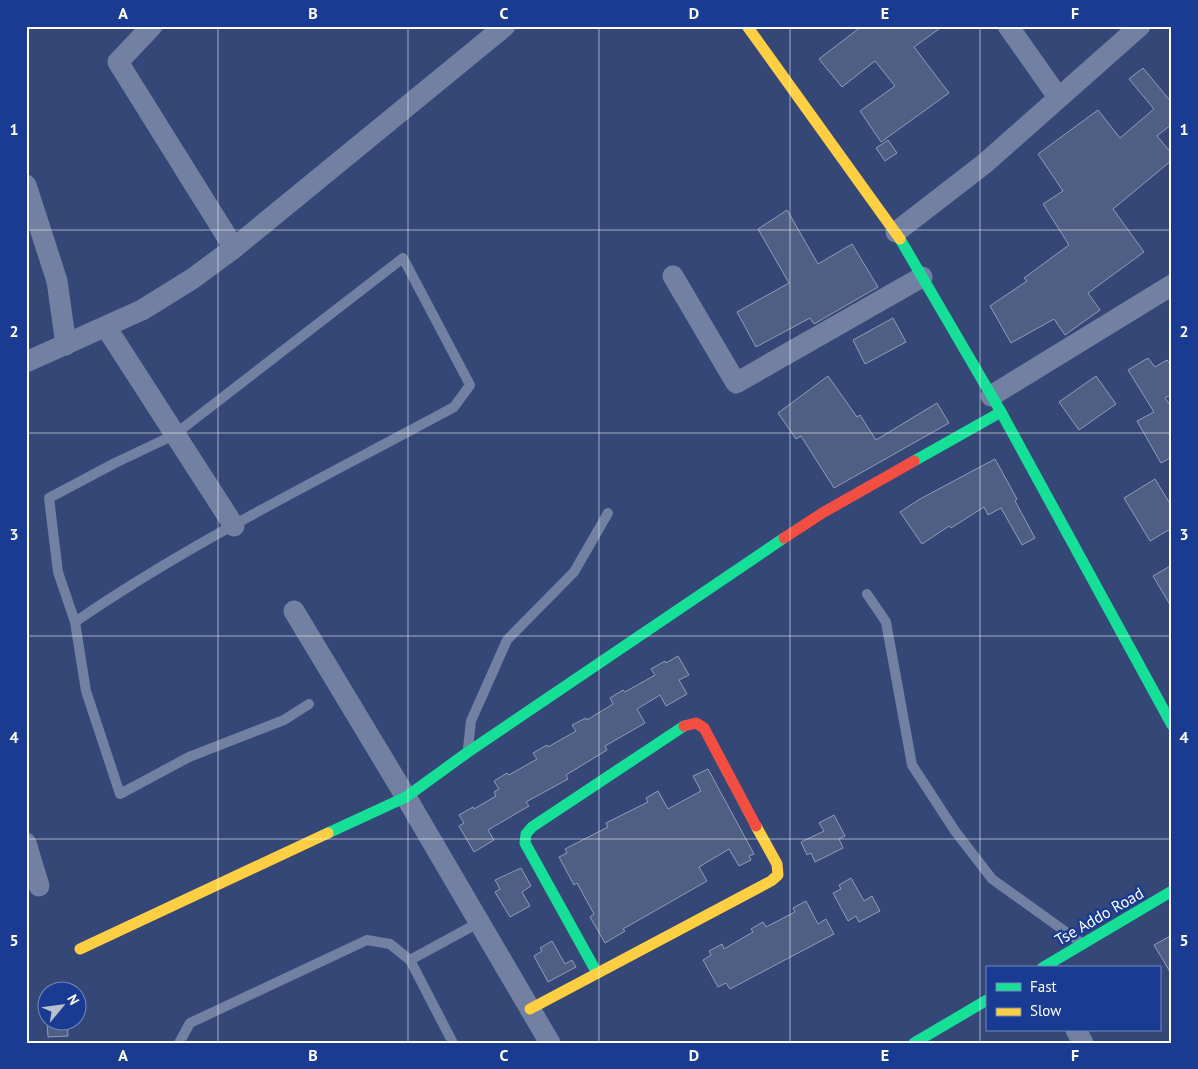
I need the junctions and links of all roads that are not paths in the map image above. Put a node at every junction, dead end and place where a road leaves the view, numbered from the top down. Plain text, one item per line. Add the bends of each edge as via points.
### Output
1 (152, 26) edge
2 (505, 26) edge
3 (747, 26) edge
4 (1008, 26) edge
5 (1140, 26) edge
6 (1058, 97) junction
7 (26, 185) edge
8 (896, 232) junction
9 (234, 248) junction
10 (673, 276) dead end
11 (922, 277) junction
12 (1170, 290) edge
13 (106, 327) junction
14 (66, 345) junction
15 (26, 362) edge
16 (996, 404) junction
17 (174, 435) junction
18 (608, 513) dead end
19 (234, 526) junction
20 (867, 594) dead end
21 (294, 611) dead end
22 (76, 622) junction
23 (309, 704) dead end
24 (1172, 725) edge
25 (468, 752) junction
26 (406, 797) junction
27 (26, 843) edge
28 (38, 886) dead end
29 (1172, 891) edge
30 (480, 922) junction
31 (1082, 943) junction
32 (80, 949) dead end
33 (410, 960) junction
34 (1051, 965) edge
35 (597, 973) junction
36 (986, 1001) edge
37 (530, 1008) junction
38 (179, 1043) edge
39 (453, 1043) edge
40 (550, 1043) edge
41 (914, 1043) edge

1 - 9 street via 118,62
2 - 9 street
3 - 8 street
4 - 6 street
5 - 6 street
6 - 8 street via 984,164
7 - 14 street via 57,281
8 - 11 street
9 - 13 street via 142,310
10 - 11 street via 736,383
11 - 16 street
12 - 16 street
13 - 14 street
13 - 17 street
14 - 15 street
16 - 24 street
16 - 25 street via 699,594
17 - 19 street
17 - 19 lane via 403,258 470,385 454,407
17 - 22 lane via 50,498 58,572
18 - 25 lane via 574,572 507,640 471,722
19 - 22 lane via 123,590
20 - 31 lane via 886,622 912,766 992,879
21 - 26 street
22 - 23 lane via 86,691 120,794 190,756 284,720
25 - 26 street
26 - 30 street
26 - 32 street
27 - 28 street
29 - 31 street, Tse Addo Road
30 - 33 lane
30 - 37 street
31 - 34 street, Tse Addo Road
33 - 38 lane via 390,944 367,940 190,1023
33 - 39 lane
35 - 35 street via 778,875 777,864 704,728 696,723 685,725 526,834 525,843
35 - 37 street
36 - 41 street
37 - 40 street

